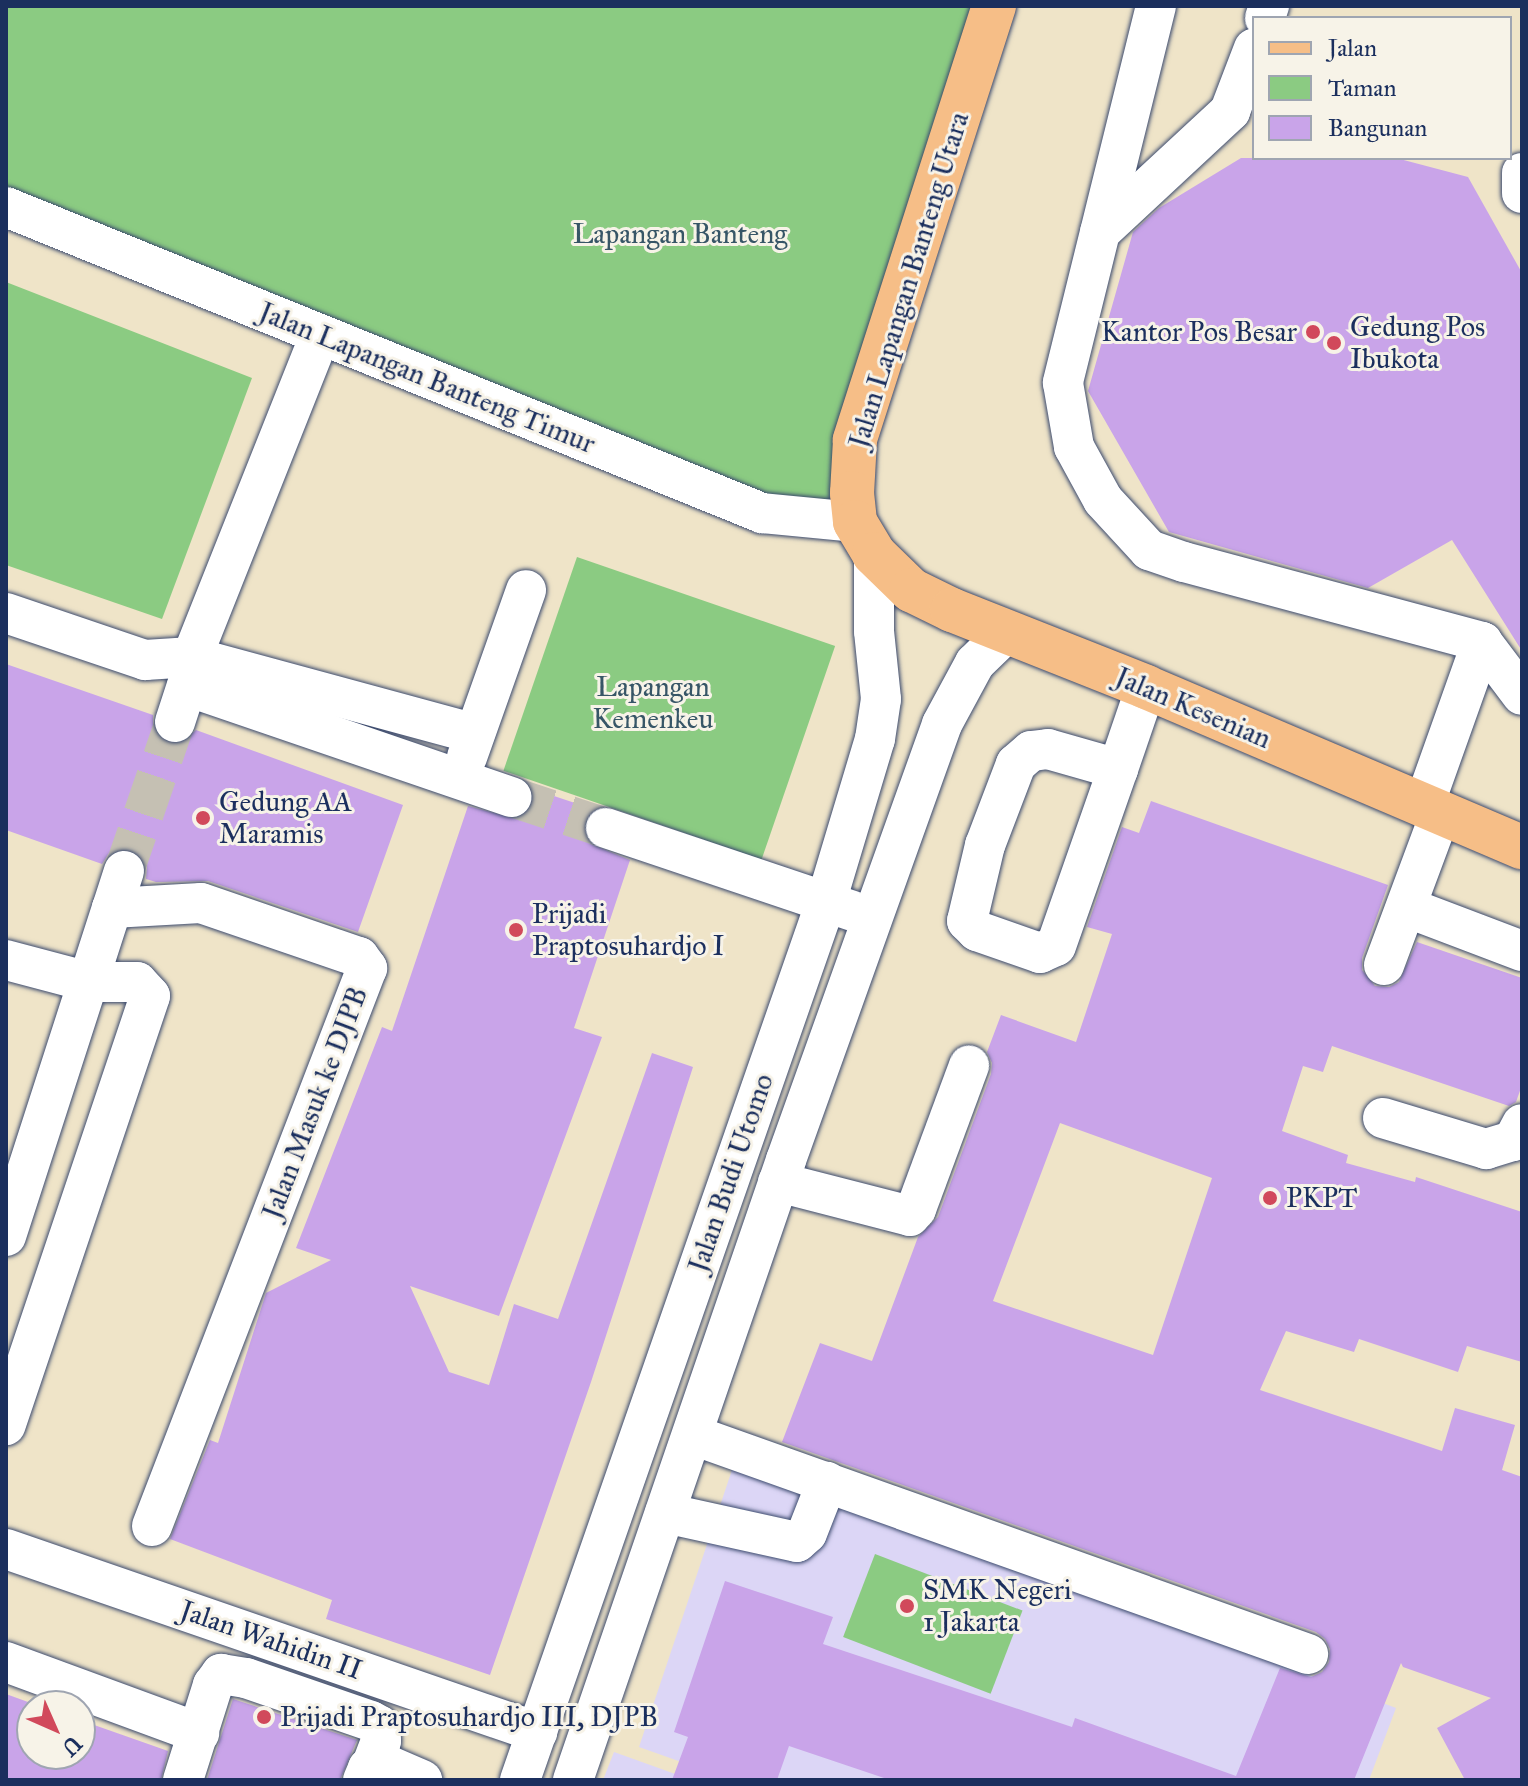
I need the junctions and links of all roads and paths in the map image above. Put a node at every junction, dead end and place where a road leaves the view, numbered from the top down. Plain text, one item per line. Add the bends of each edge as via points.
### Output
1 (994, 6) edge
2 (1156, 6) edge
3 (1252, 53) edge
4 (1522, 173) edge
5 (1522, 193) edge
6 (6, 207) edge
7 (1100, 232) junction
8 (320, 335) junction
9 (864, 538) junction
10 (526, 590) dead end
11 (6, 613) edge
12 (1007, 632) junction
13 (1482, 642) junction
14 (1146, 687) junction
15 (184, 689) junction
16 (1522, 695) edge
17 (475, 734) junction
18 (1118, 769) junction
19 (459, 780) junction
20 (512, 797) tunnel mouth
21 (1432, 808) junction
22 (606, 828) tunnel mouth
23 (1522, 847) edge
24 (826, 902) junction
25 (1406, 907) junction
26 (871, 918) junction
27 (1522, 951) edge
28 (6, 960) edge
29 (1384, 965) dead end
30 (89, 982) junction
31 (969, 1066) dead end
32 (1383, 1118) dead end
33 (1522, 1124) edge
34 (778, 1182) junction
35 (6, 1236) edge
36 (6, 1425) edge
37 (693, 1435) junction
38 (827, 1482) junction
39 (665, 1513) junction
40 (152, 1526) dead end
41 (6, 1549) edge
42 (1308, 1654) dead end
43 (6, 1662) edge
44 (537, 1732) junction
45 (199, 1733) junction
46 (368, 1771) edge
47 (183, 1780) edge
48 (422, 1780) edge
49 (520, 1780) edge
50 (573, 1780) edge

1 - 9 main road, Jalan Lapangan Banteng Utara via 855,440 852,493
2 - 7 street
3 - 7 street via 1230,111
4 - 5 street
6 - 8 street, Jalan Lapangan Banteng Timur
7 - 13 street via 1063,383 1074,447 1103,500 1149,550
8 - 9 street, Jalan Lapangan Banteng Timur via 762,513
8 - 15 street
9 - 12 main road, Jalan Kesenian via 911,590
9 - 24 street, Jalan Budi Utomo via 881,699 875,739
10 - 17 street
11 - 15 street via 145,660
12 - 14 main road, Jalan Kesenian
12 - 26 street, Jalan Budi Utomo via 975,663 942,724
13 - 16 street
13 - 21 street
14 - 18 street
14 - 21 main road, Jalan Kesenian
15 - 17 street
15 - 19 street
17 - 19 street
18 - 18 street via 1056,946 1040,953 977,931 967,921 985,845 1016,764 1031,751 1048,749
19 - 20 street
21 - 23 main road, Jalan Kesenian
21 - 25 street
22 - 24 street
24 - 26 street
24 - 44 street, Jalan Budi Utomo
25 - 27 street
25 - 29 street
26 - 34 street, Jalan Budi Utomo
28 - 30 street
30 - 35 street
30 - 36 street via 137,982 150,996
30 - 40 street, Jalan Masuk ke DJPB via 118,890 201,903 359,957 367,968
31 - 34 street via 910,1216
32 - 33 street via 1486,1149 1513,1141
34 - 37 street, Jalan Budi Utomo
37 - 38 street
37 - 39 street, Jalan Budi Utomo
38 - 39 street via 807,1533 797,1542
38 - 42 street
39 - 50 street, Jalan Budi Utomo
41 - 44 street, Jalan Wahidin II
43 - 45 street
44 - 49 street, Jalan Budi Utomo
45 - 46 street via 216,1677 229,1673 380,1726 381,1741
45 - 47 street
46 - 48 street

